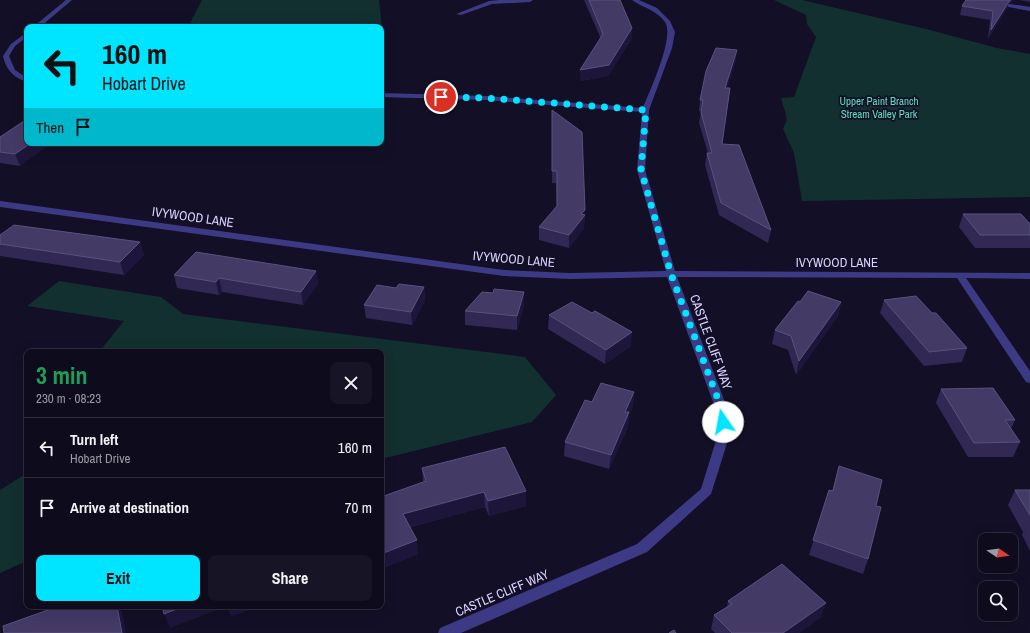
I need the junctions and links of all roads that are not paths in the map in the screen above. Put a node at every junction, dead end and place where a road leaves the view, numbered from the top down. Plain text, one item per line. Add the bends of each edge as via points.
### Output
1 (69, 0) edge
2 (530, 0) edge
3 (635, 0) edge
4 (974, 0) edge
5 (1030, 9) edge
6 (459, 14) dead end
7 (40, 24) edge
8 (24, 36) edge
9 (3, 57) edge
10 (24, 78) edge
11 (384, 95) edge
12 (646, 110) junction
13 (0, 204) edge
14 (671, 274) junction
15 (958, 275) junction
16 (1030, 276) edge
17 (1030, 379) edge
18 (445, 633) edge

1 - 7 street
2 - 6 street via 491,2
3 - 12 street, CASTLE CLIFF WAY via 655,10 668,22 672,32 669,48
4 - 5 street
8 - 9 street
9 - 10 street via 8,67
11 - 12 street via 486,98
12 - 14 street, CASTLE CLIFF WAY via 641,170
13 - 14 street, IVYWOOD LANE via 504,273 570,276
14 - 15 street, IVYWOOD LANE
14 - 18 street, CASTLE CLIFF WAY via 722,410 724,434 707,491 642,548
15 - 16 street, IVYWOOD LANE
15 - 17 street

